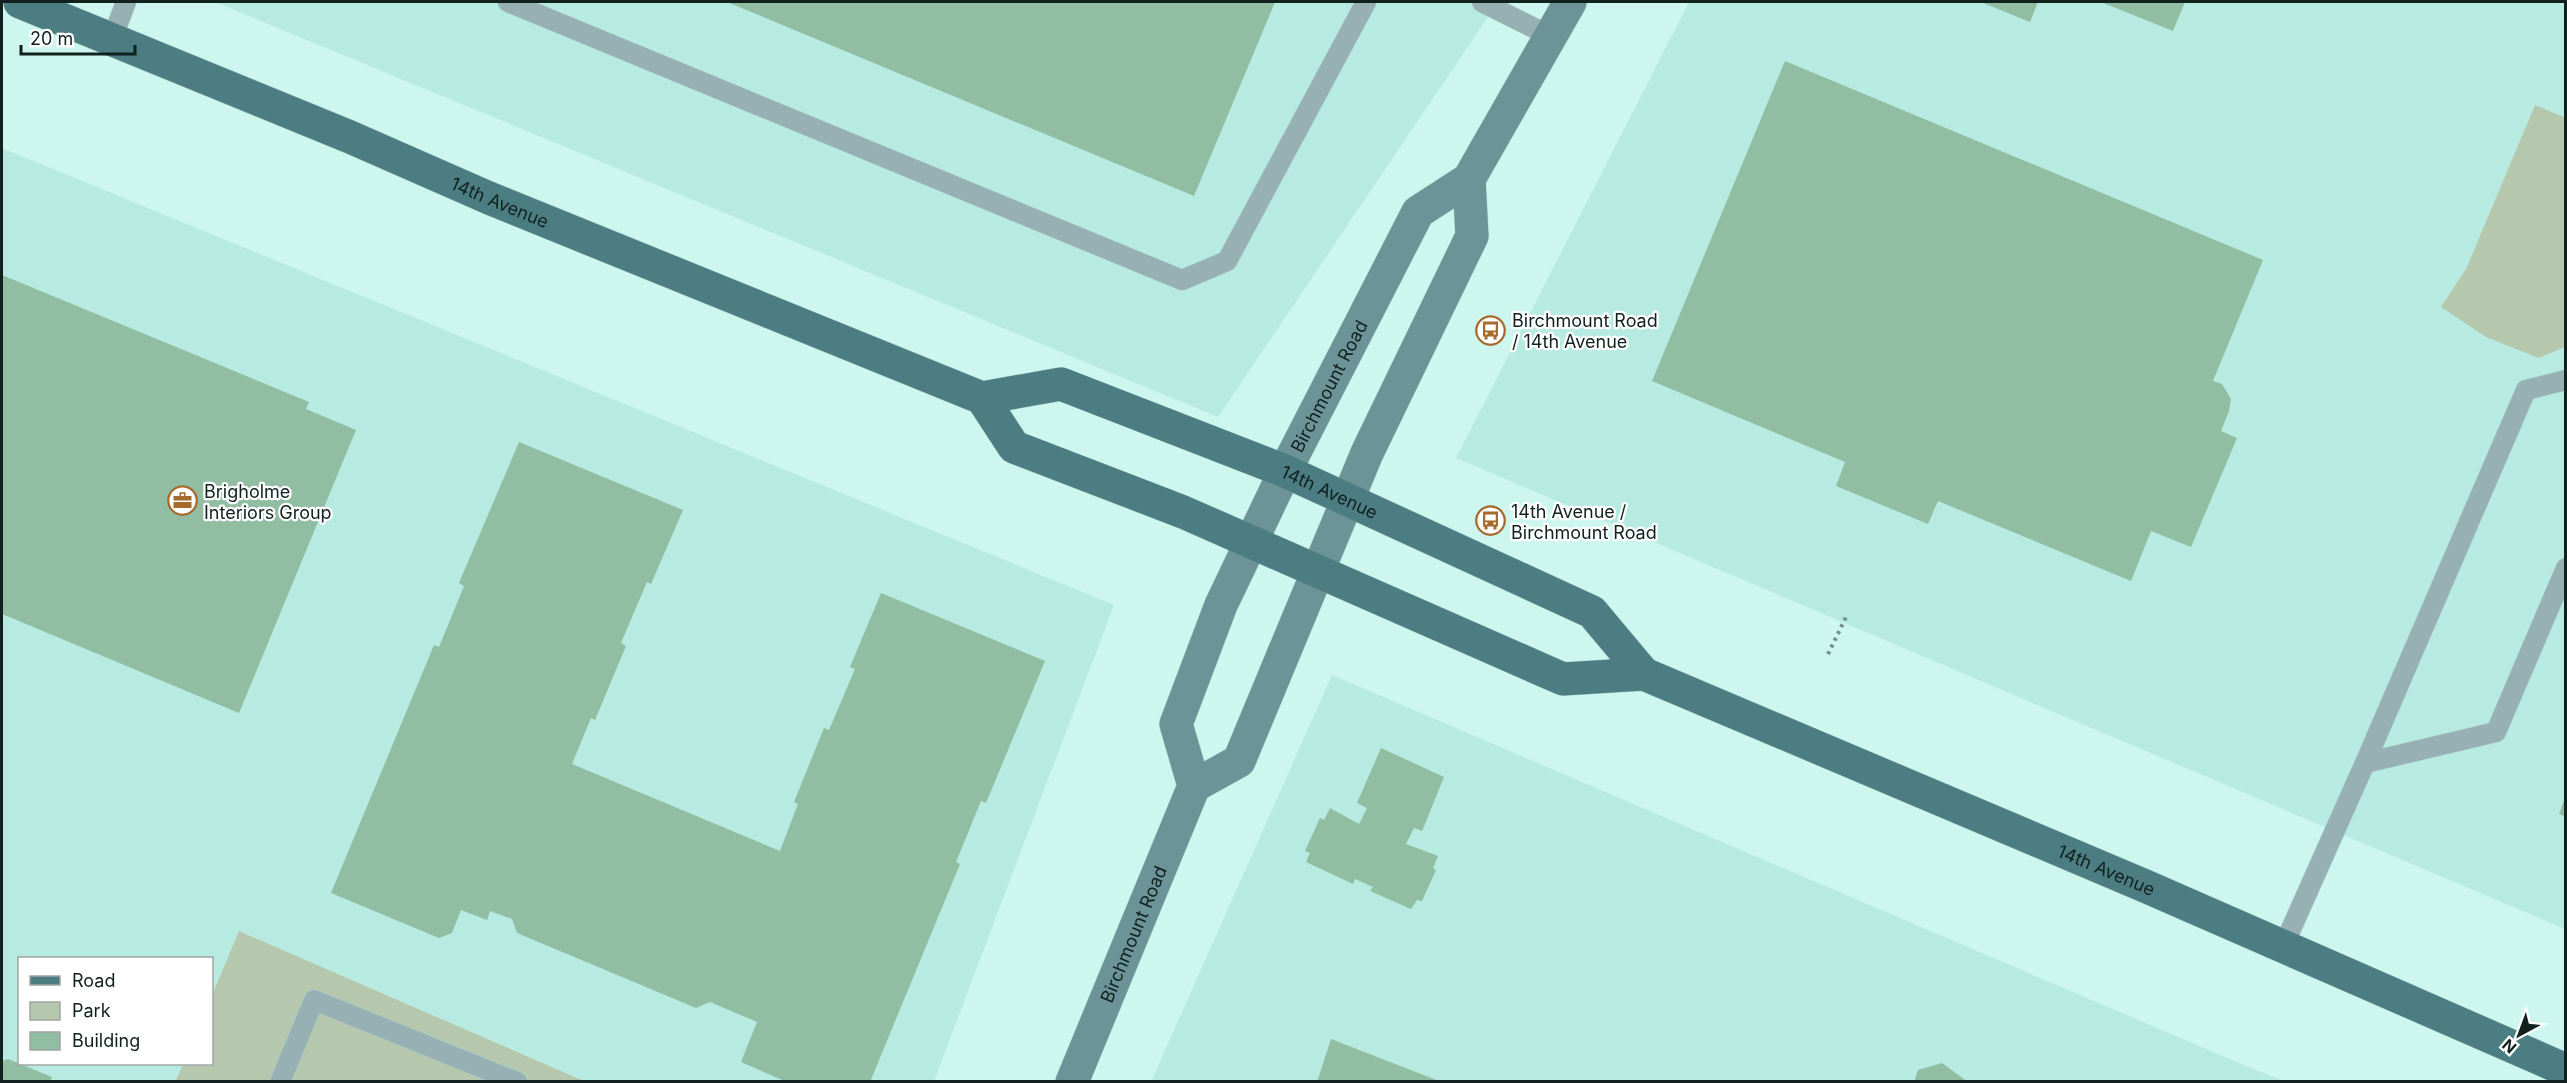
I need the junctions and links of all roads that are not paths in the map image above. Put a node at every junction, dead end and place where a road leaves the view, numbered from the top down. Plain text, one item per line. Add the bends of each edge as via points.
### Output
1 (20, 2) edge
2 (126, 2) edge
3 (508, 2) edge
4 (1366, 2) edge
5 (1482, 2) edge
6 (1570, 2) edge
7 (1550, 36) junction
8 (112, 39) junction
9 (1469, 179) junction
10 (2565, 380) edge
11 (982, 398) junction
12 (1286, 471) junction
13 (1348, 499) junction
14 (1251, 544) junction
15 (2565, 568) edge
16 (1317, 570) junction
17 (1644, 674) junction
18 (2365, 763) junction
19 (1194, 786) junction
20 (2283, 947) junction
21 (2565, 1070) edge
22 (280, 1082) edge
23 (517, 1082) edge
24 (1072, 1082) edge

1 - 8 main road, 14th Avenue
2 - 8 lane
3 - 4 lane via 1182,280 1227,261
5 - 7 lane
6 - 7 main road, Birchmount Road
7 - 9 main road, Birchmount Road
8 - 11 main road, 14th Avenue via 489,198
9 - 12 main road, Birchmount Road via 1418,212
9 - 13 main road via 1472,236
10 - 18 lane via 2526,390
11 - 12 main road, 14th Avenue via 1062,384
11 - 14 main road, 14th Avenue via 1014,447 1183,512
12 - 13 main road, 14th Avenue
12 - 14 main road, Birchmount Road
13 - 16 main road
13 - 17 main road, 14th Avenue via 1592,612
14 - 16 main road, 14th Avenue
14 - 19 main road, Birchmount Road via 1221,605 1176,724
15 - 18 lane via 2496,732
16 - 17 main road, 14th Avenue via 1563,679
16 - 19 main road via 1239,761
17 - 20 main road, 14th Avenue
18 - 20 lane
19 - 24 main road, Birchmount Road
20 - 21 main road, 14th Avenue
22 - 23 lane via 314,1000

